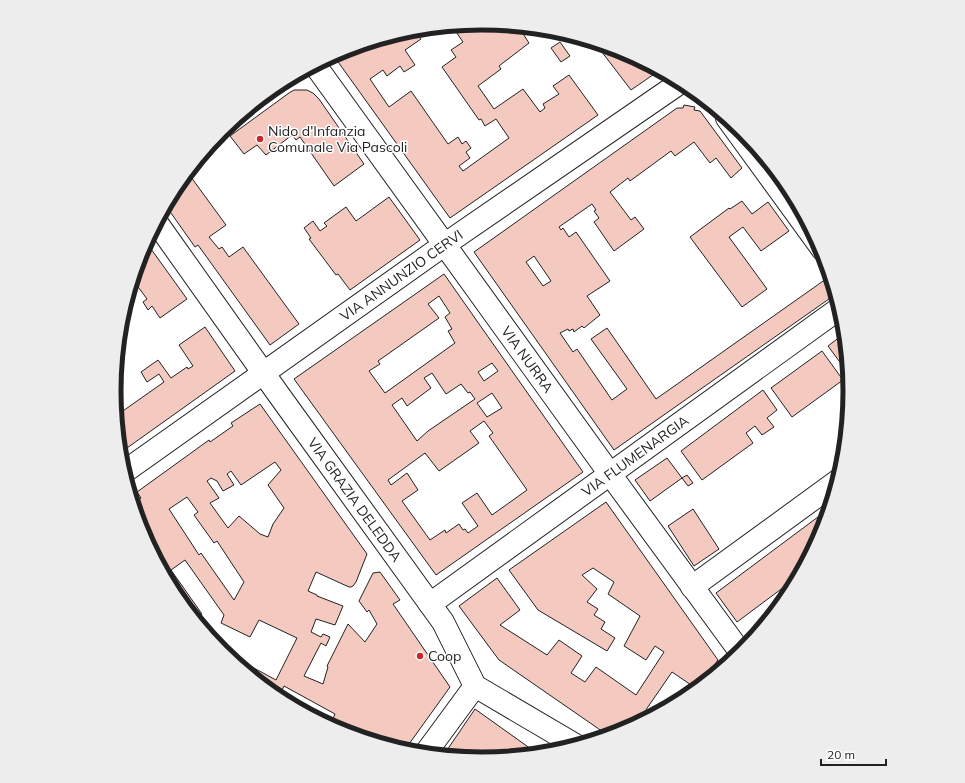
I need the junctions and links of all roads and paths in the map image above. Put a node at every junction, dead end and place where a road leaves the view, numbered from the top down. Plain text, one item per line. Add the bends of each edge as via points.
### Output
1 (318, 70) edge
2 (675, 86) edge
3 (747, 146) edge
4 (800, 218) edge
5 (160, 228) edge
6 (444, 246) junction
7 (835, 312) edge
8 (264, 373) junction
9 (129, 468) edge
10 (610, 474) junction
11 (832, 485) edge
12 (692, 587) junction
13 (430, 604) junction
14 (737, 648) edge
15 (475, 686) junction
16 (571, 742) edge
17 (429, 749) edge

1 - 6 street, VIA NURRA
2 - 6 street, VIA ANNUNZIO CERVI
3 - 4 street
5 - 8 street, VIA GRAZIA DELEDDA
6 - 8 street, VIA ANNUNZIO CERVI
6 - 10 street, VIA NURRA
7 - 10 street, VIA FLUMENARGIA
8 - 9 street, VIA ANNUNZIO CERVI
8 - 13 street, VIA GRAZIA DELEDDA
10 - 12 street, VIA NURRA
10 - 13 street, VIA FLUMENARGIA
11 - 12 street
12 - 14 street, VIA NURRA
13 - 15 street, VIA GRAZIA DELEDDA via 443,622
15 - 16 street
15 - 17 street

